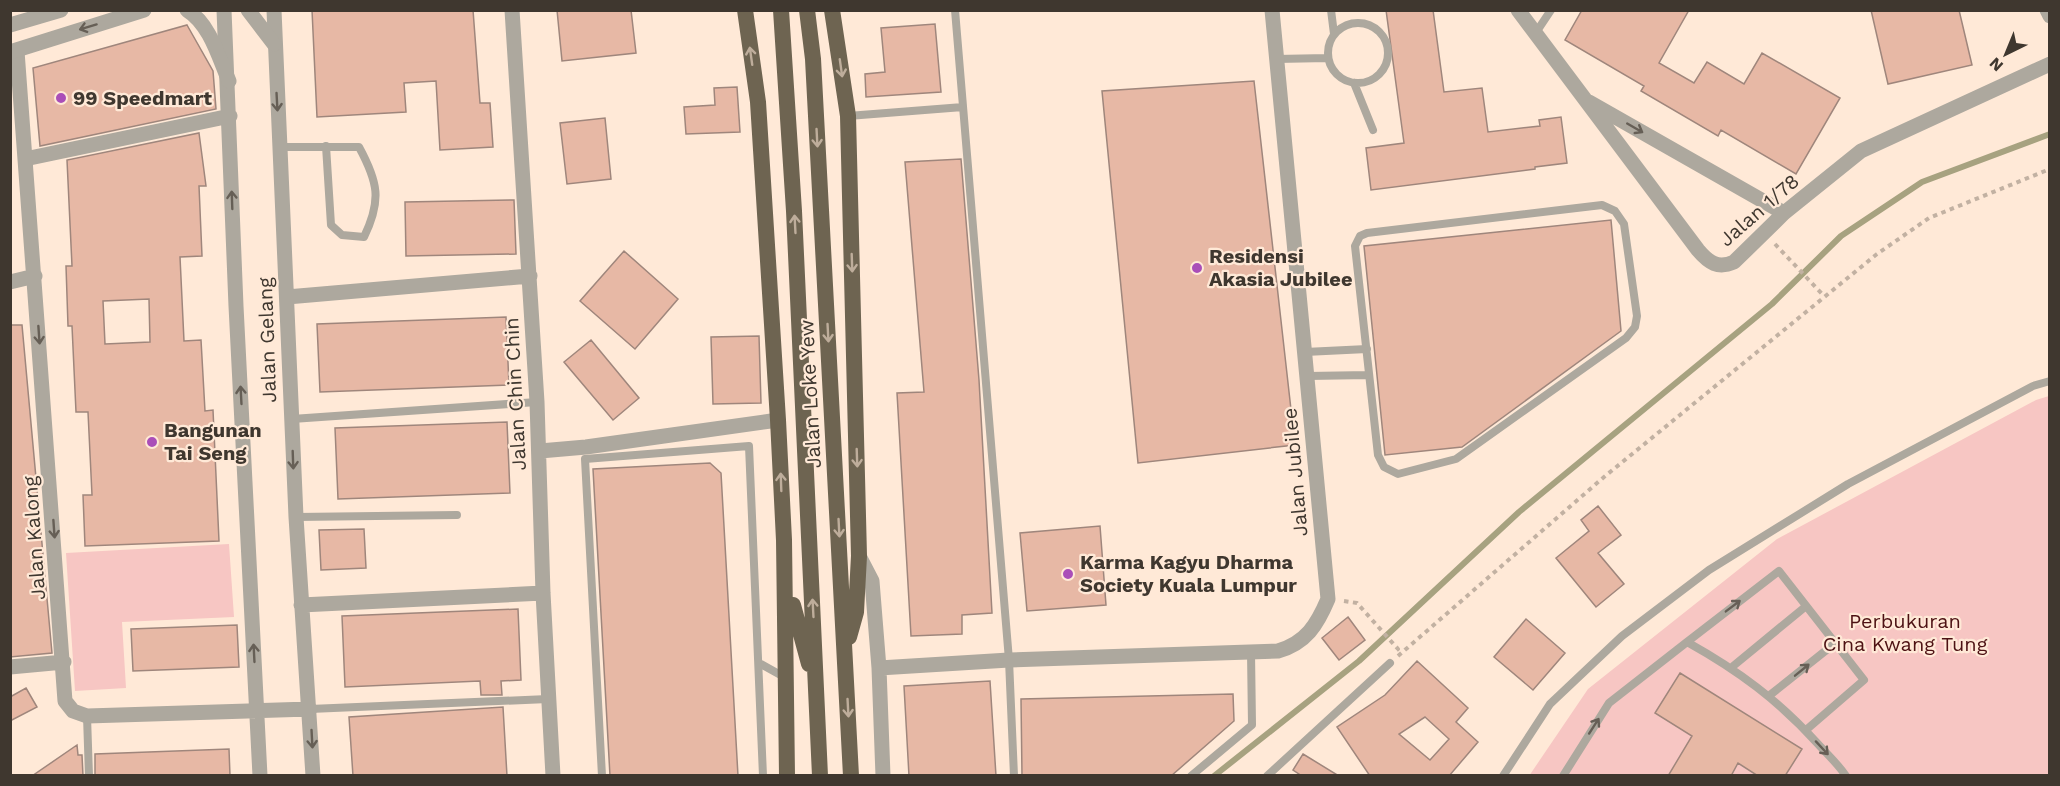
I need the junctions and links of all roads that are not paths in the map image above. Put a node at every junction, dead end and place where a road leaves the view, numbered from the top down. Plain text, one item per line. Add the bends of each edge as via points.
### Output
1 (61, 10) edge
2 (144, 10) edge
3 (187, 10) edge
4 (224, 10) edge
5 (248, 10) edge
6 (274, 10) edge
7 (512, 10) edge
8 (745, 10) edge
9 (781, 10) edge
10 (807, 10) edge
11 (832, 10) edge
12 (955, 10) edge
13 (1272, 10) edge
14 (1331, 10) edge
15 (1518, 10) edge
16 (1551, 10) edge
17 (2047, 10) edge
18 (2049, 16) edge
19 (10, 25) edge
20 (1334, 34) junction
21 (1535, 34) junction
22 (274, 44) junction
23 (14, 51) edge
24 (1328, 58) junction
25 (1276, 59) junction
26 (2049, 64) edge
27 (229, 81) junction
28 (1353, 83) junction
29 (1584, 100) junction
30 (963, 107) junction
31 (230, 116) junction
32 (848, 116) junction
33 (1373, 130) dead end
34 (326, 146) junction
35 (279, 147) junction
36 (25, 159) junction
37 (1784, 213) junction
38 (35, 276) junction
39 (530, 276) junction
40 (10, 282) edge
41 (287, 297) junction
42 (1366, 349) junction
43 (1305, 352) junction
44 (1369, 375) junction
45 (1308, 376) junction
46 (2049, 381) edge
47 (537, 402) junction
48 (292, 419) junction
49 (778, 420) junction
50 (540, 451) junction
51 (457, 514) dead end
52 (296, 518) junction
53 (784, 540) junction
54 (859, 556) junction
55 (543, 593) junction
56 (301, 605) junction
57 (1805, 607) junction
58 (1687, 642) junction
59 (1834, 644) junction
60 (845, 649) junction
61 (1251, 652) junction
62 (1009, 660) junction
63 (64, 662) junction
64 (759, 663) junction
65 (1390, 663) road end
66 (10, 667) edge
67 (1732, 667) junction
68 (879, 668) junction
69 (787, 678) junction
70 (816, 687) junction
71 (1770, 696) junction
72 (548, 699) junction
73 (310, 709) junction
74 (257, 711) junction
75 (87, 716) junction
76 (1806, 730) junction
77 (1842, 773) edge
78 (786, 774) edge
79 (89, 776) edge
80 (260, 776) edge
81 (313, 776) edge
82 (553, 776) edge
83 (602, 776) edge
84 (763, 776) edge
85 (820, 776) edge
86 (851, 776) edge
87 (883, 776) edge
88 (1014, 776) edge
89 (1191, 776) edge
90 (1267, 776) edge
91 (1503, 776) edge
92 (1563, 776) edge

1 - 19 street
2 -> 23 street
3 - 27 street via 207,32
4 - 27 street, Jalan Gelang
5 - 22 street
6 - 22 street, Jalan Gelang
7 - 39 street, Jalan Chin Chin
49 -> 8 highway via 758,102
70 -> 9 highway, Jalan Loke Yew
10 -> 60 highway, Jalan Loke Yew via 813,59
11 -> 32 highway
12 - 30 lane
13 - 25 street, Jalan Jubilee
14 - 20 lane
15 - 21 street, Jalan 1/78
16 - 21 lane
17 - 18 street
20 - 24 lane
20 - 28 lane via 1341,27 1362,23 1372,26 1386,41 1387,62 1382,71 1374,78
21 - 29 street, Jalan 1/78
22 -> 35 street, Jalan Gelang
23 - 36 street, Jalan Kalong
24 - 25 lane
24 - 28 lane via 1337,74
25 - 43 street, Jalan Jubilee
26 - 37 street, Jalan 1/78 via 1861,151
27 - 31 street, Jalan Gelang
28 - 33 lane
29 -> 37 street
29 - 37 street, Jalan 1/78 via 1698,250 1714,264 1725,266 1734,262
30 - 32 lane
30 - 62 lane
31 - 36 street
74 -> 31 street, Jalan Gelang
32 -> 54 highway
34 - 34 lane via 359,147 374,174 376,202 364,237 342,235 331,225
34 - 35 lane
35 - 41 street, Jalan Gelang
36 - 38 street, Jalan Kalong
38 - 40 street
38 -> 63 street, Jalan Kalong
39 - 41 street
39 - 47 street, Jalan Chin Chin
41 - 48 street, Jalan Gelang
42 - 43 lane
42 - 44 lane
42 - 44 lane via 1355,246 1367,232 1602,205 1615,211 1624,224 1637,316 1635,327 1626,338 1456,459 1398,474 1384,467 1378,455
43 - 45 street, Jalan Jubilee
44 - 45 lane
45 - 61 street, Jalan Jubilee via 1328,599 1316,626 1294,646
46 - 91 lane via 1848,484 1709,570 1622,636 1550,704
47 - 48 lane
47 - 50 street, Jalan Chin Chin
48 -> 52 street, Jalan Gelang
49 - 50 street
53 -> 49 highway
50 - 55 street, Jalan Chin Chin
51 - 52 lane
52 - 56 street, Jalan Gelang
53 - 69 highway
53 - 70 highway via 796,623
54 - 60 highway via 856,612
54 - 68 street via 872,581
55 - 56 street
55 - 72 street, Jalan Chin Chin
56 - 73 street, Jalan Gelang
58 -> 57 lane via 1779,571
57 - 59 lane
57 - 67 lane
58 - 67 lane
92 -> 58 lane via 1609,703
71 -> 59 lane
59 - 76 lane via 1864,681
60 -> 86 highway, Jalan Loke Yew
61 - 62 street, Jalan Jubilee
61 - 89 lane via 1252,725
62 - 68 street, Jalan Jubilee
62 - 88 lane
63 - 66 street
63 - 75 street, Jalan Kalong via 65,701 73,711
64 - 69 lane
64 - 83 lane via 749,446 585,459
64 - 84 lane
65 - 90 lane
67 - 71 lane
68 - 87 street
69 - 78 highway
70 - 85 highway, Jalan Loke Yew
71 - 76 lane
72 - 73 lane
72 - 82 street, Jalan Chin Chin
73 - 74 street
73 -> 81 street, Jalan Gelang
74 - 75 street
74 - 80 street, Jalan Gelang
75 - 79 lane
76 -> 77 lane

